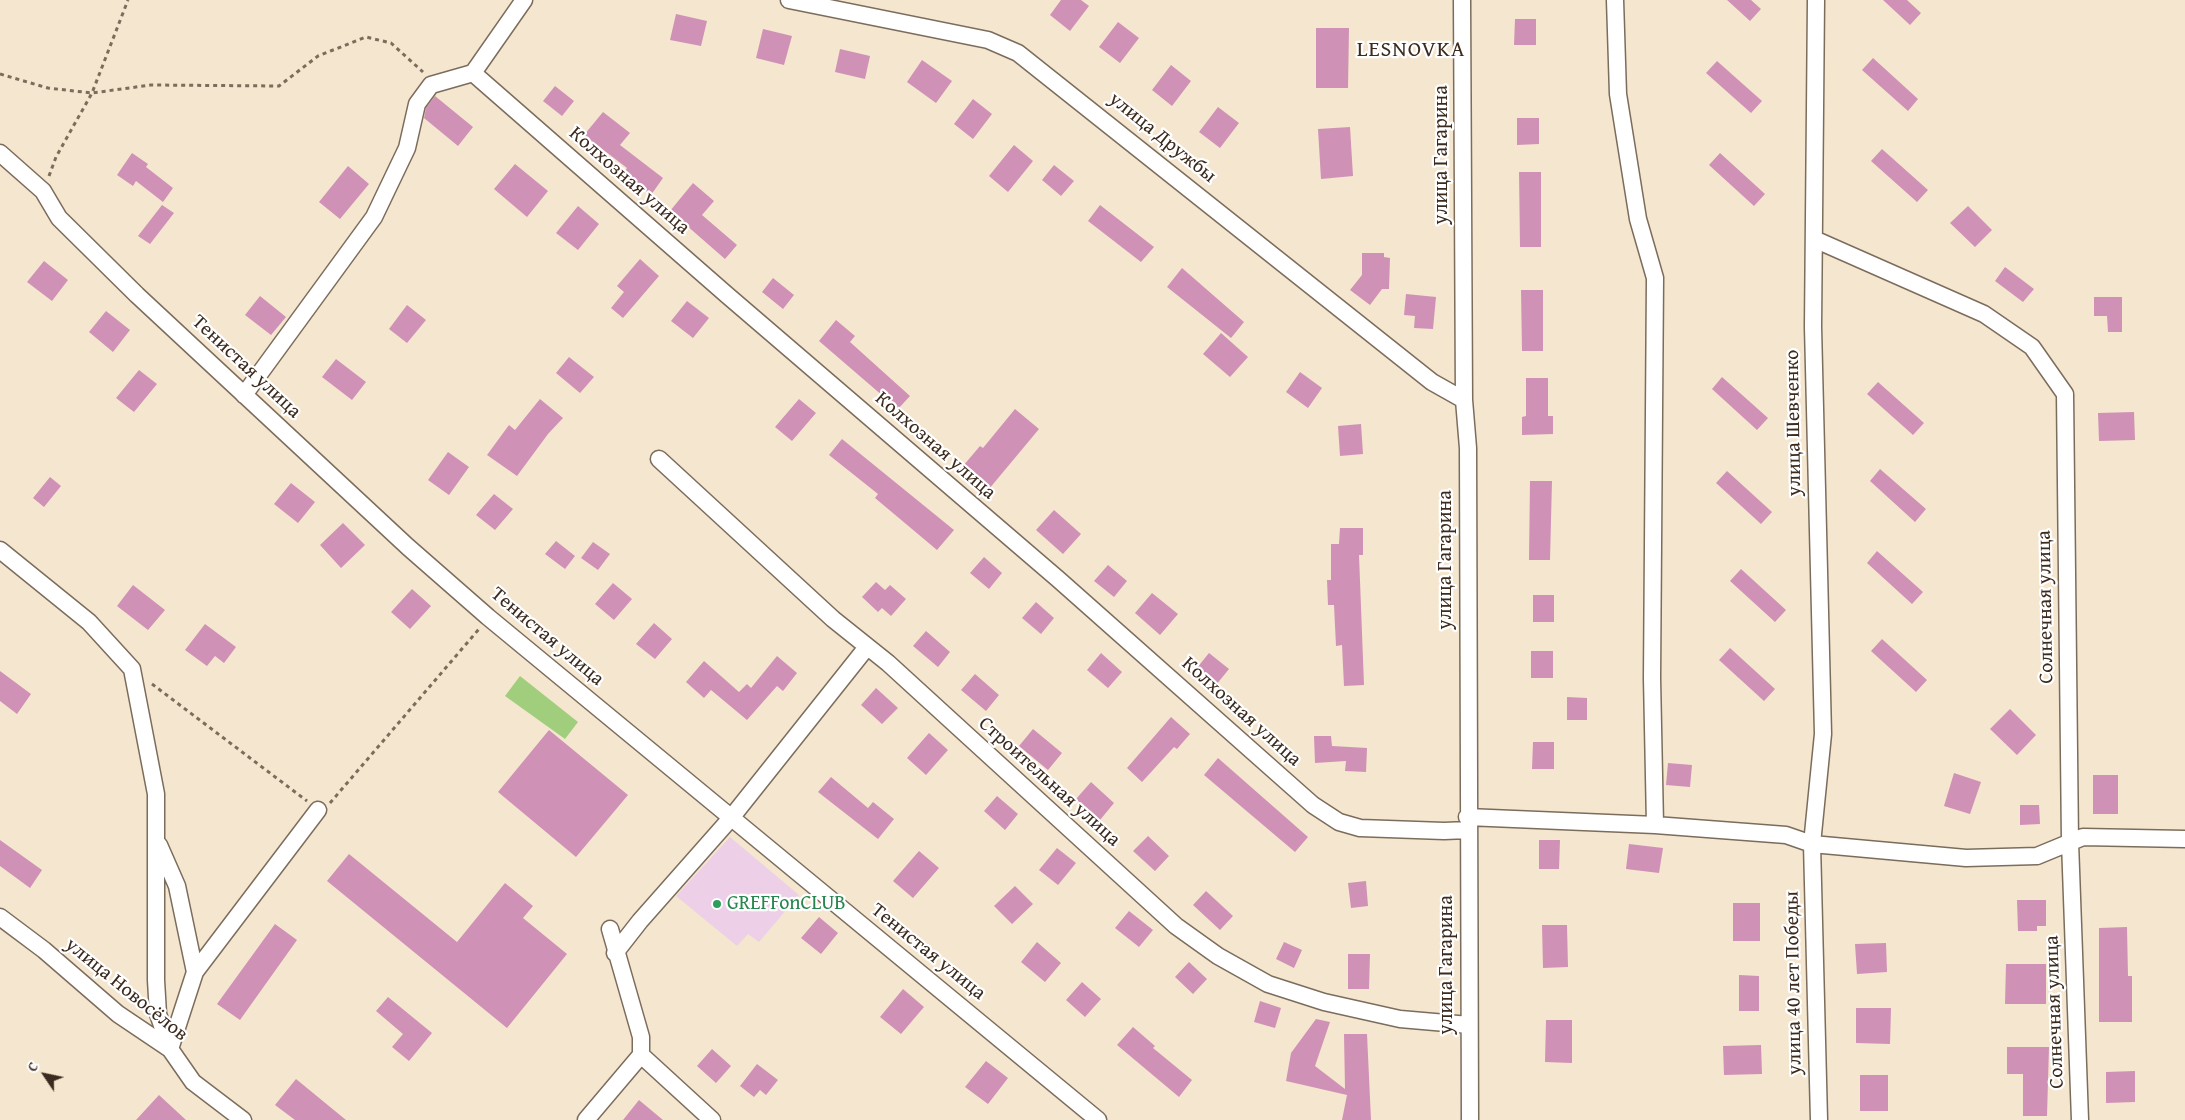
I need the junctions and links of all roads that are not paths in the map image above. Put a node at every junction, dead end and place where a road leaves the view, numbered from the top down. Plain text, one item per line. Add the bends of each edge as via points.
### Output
1 (524, 0) edge
2 (790, 0) edge
3 (1462, 0) edge
4 (1615, 0) edge
5 (1816, 0) edge
6 (827, 4) edge
7 (473, 73) junction
8 (0, 153) edge
9 (1814, 239) junction
10 (244, 395) junction
11 (1464, 400) junction
12 (659, 459) dead end
13 (0, 550) edge
14 (867, 647) junction
15 (318, 810) road end
16 (731, 818) junction
17 (1468, 823) junction
18 (1655, 825) junction
19 (156, 838) junction
20 (2185, 839) edge
21 (2070, 842) junction
22 (1812, 844) junction
23 (0, 917) edge
24 (610, 929) dead end
25 (615, 953) junction
26 (195, 972) junction
27 (1469, 1025) junction
28 (170, 1049) junction
29 (641, 1055) junction
30 (237, 1118) edge
31 (586, 1120) edge
32 (712, 1120) edge
33 (1098, 1120) edge
34 (1470, 1120) edge
35 (1819, 1120) edge
36 (2080, 1120) edge

1 - 7 street
2 - 6 street, улица Дружбы
3 - 11 street, улица Гагарина
4 - 18 street via 1618,94 1638,219 1655,278 1652,678
5 - 9 street, улица Шевченко
6 - 11 street, улица Дружбы via 988,40 1018,53 1432,382
7 - 10 street via 432,85 417,104 406,148 374,217
7 - 17 street, Колхозная улица via 1313,804 1339,822 1360,828 1444,831
8 - 10 street, Тенистая улица via 43,191 59,218
9 - 21 street, Солнечная улица via 1984,314 2032,348 2065,394
9 - 22 street, улица Шевченко via 1813,327 1823,734
10 - 16 street, Тенистая улица via 488,617
11 - 17 street, улица Гагарина via 1468,448
12 - 14 street, Строительная улица
13 - 19 street via 89,622 132,669 156,794
14 - 16 street
14 - 27 street, Строительная улица via 1176,926 1218,956 1268,984 1324,1002 1400,1019
15 - 26 street
16 - 25 street
16 - 33 street, Тенистая улица
17 - 18 street, Колхозная улица
17 - 27 street, улица Гагарина
18 - 22 street, Колхозная улица via 1786,835
19 - 26 street via 176,886
19 - 28 street via 158,1014
20 - 21 street, Колхозная улица via 2083,837
21 - 22 street, Колхозная улица via 2037,856 1966,858
21 - 36 street, Солнечная улица
22 - 35 street, улица 40 лет Победы
23 - 28 street, улица Новосёлов via 118,1014
24 - 25 street
25 - 29 street via 641,1038
26 - 28 street
27 - 34 street, улица Гагарина
28 - 30 street, улица Новосёлов via 193,1082
29 - 31 street
29 - 32 street

